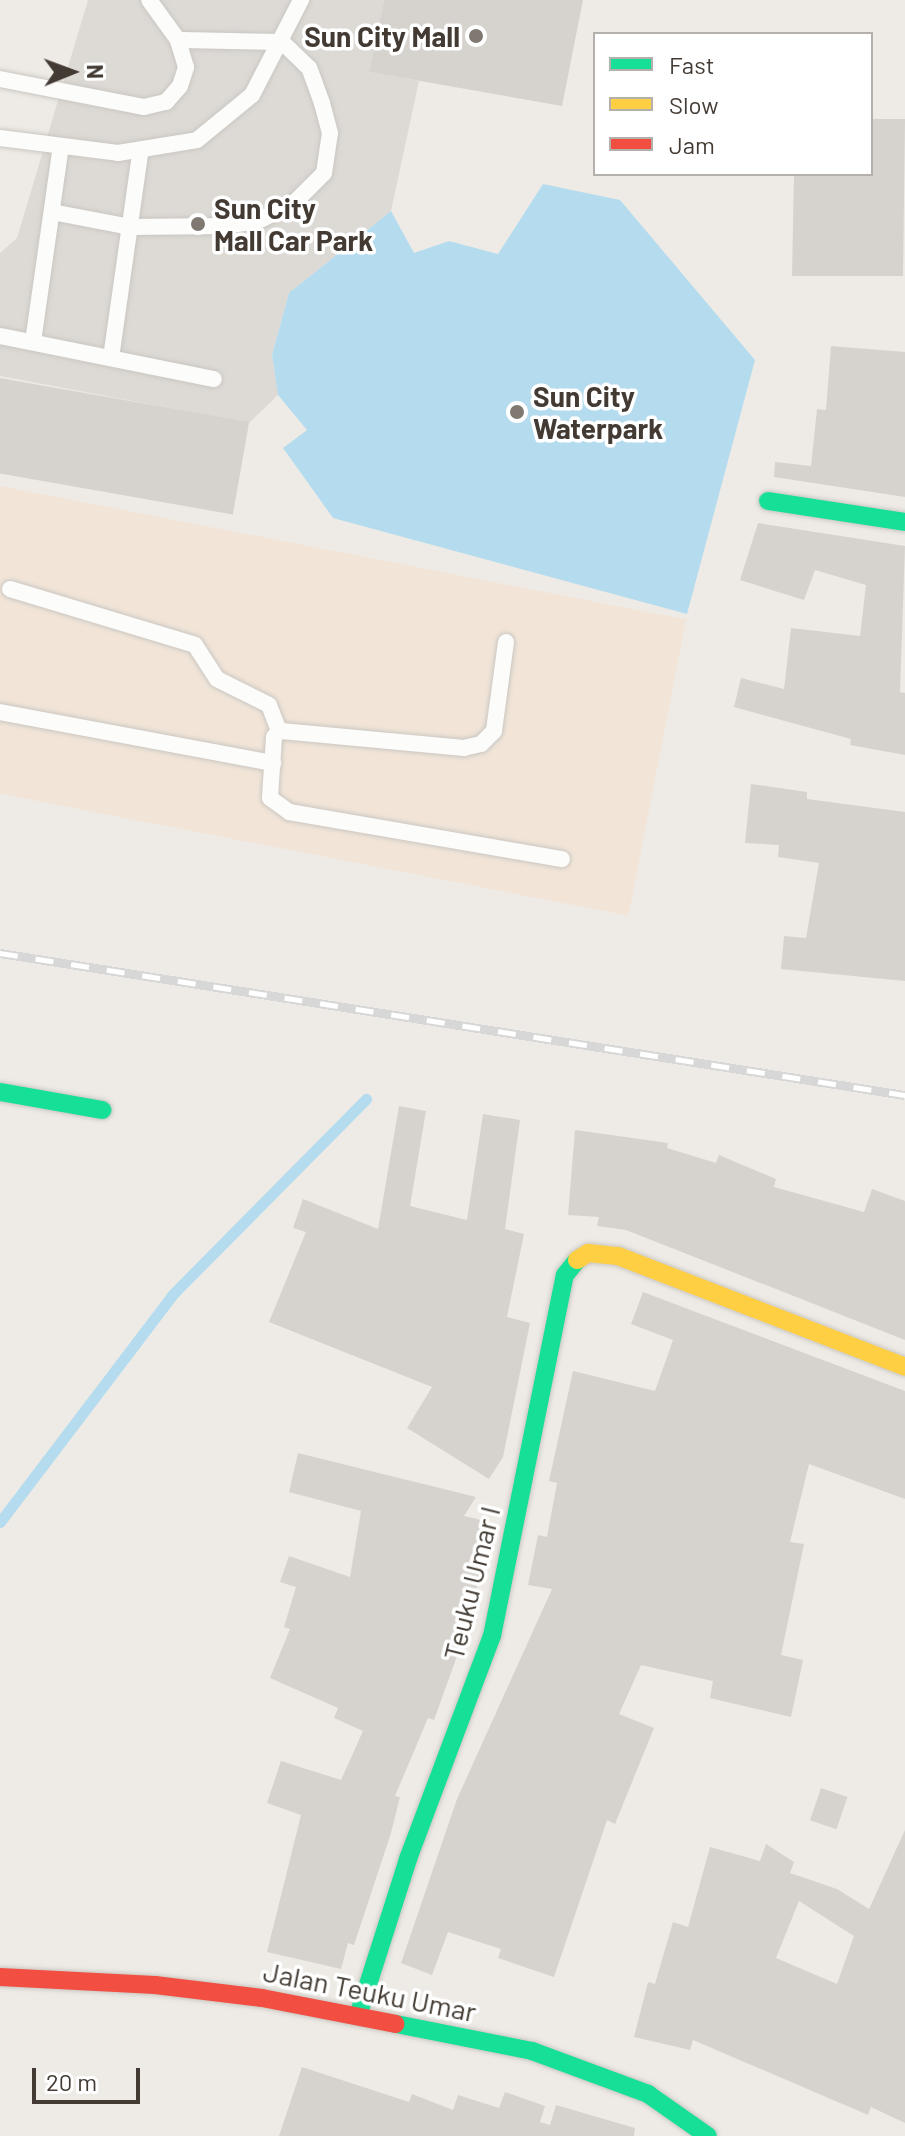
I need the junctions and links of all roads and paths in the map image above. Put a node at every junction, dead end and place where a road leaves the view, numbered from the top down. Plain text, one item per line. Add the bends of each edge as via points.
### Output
1 (149, 0) edge
2 (301, 0) edge
3 (178, 40) junction
4 (282, 42) junction
5 (0, 79) edge
6 (0, 138) edge
7 (61, 146) junction
8 (140, 153) junction
9 (52, 212) junction
10 (130, 227) junction
11 (0, 336) edge
12 (33, 342) junction
13 (111, 358) junction
14 (214, 379) dead end
15 (768, 501) dead end
16 (905, 522) edge
17 (10, 589) dead end
18 (506, 642) dead end
19 (0, 712) edge
20 (279, 731) junction
21 (273, 763) junction
22 (562, 859) dead end
23 (0, 1092) edge
24 (102, 1110) dead end
25 (905, 1367) edge
26 (0, 1977) edge
27 (358, 2016) junction
28 (708, 2136) edge

1 - 3 lane
2 - 4 lane
3 - 4 lane
3 - 5 lane via 186,67 180,86 166,102 144,107
4 - 8 lane via 252,95 227,117 197,140
4 - 10 lane via 309,68 322,103 330,133 324,173 294,203 258,221
6 - 7 lane
7 - 8 lane
7 - 9 lane
8 - 10 lane
9 - 10 lane
9 - 12 lane
10 - 13 lane
11 - 12 lane
12 - 13 lane
13 - 14 lane
15 - 16 street
17 - 20 lane via 195,645 217,679 269,705
18 - 20 lane via 494,731 481,744 464,748
19 - 21 lane
20 - 21 lane
21 - 22 lane via 270,798 289,812
23 - 24 street
25 - 27 street, Teuku Umar I via 618,1256 588,1253 565,1275 492,1636 408,1859
26 - 27 street, Jalan Teuku Umar via 155,1985
27 - 28 street, Jalan Teuku Umar via 532,2051 602,2074 648,2094

